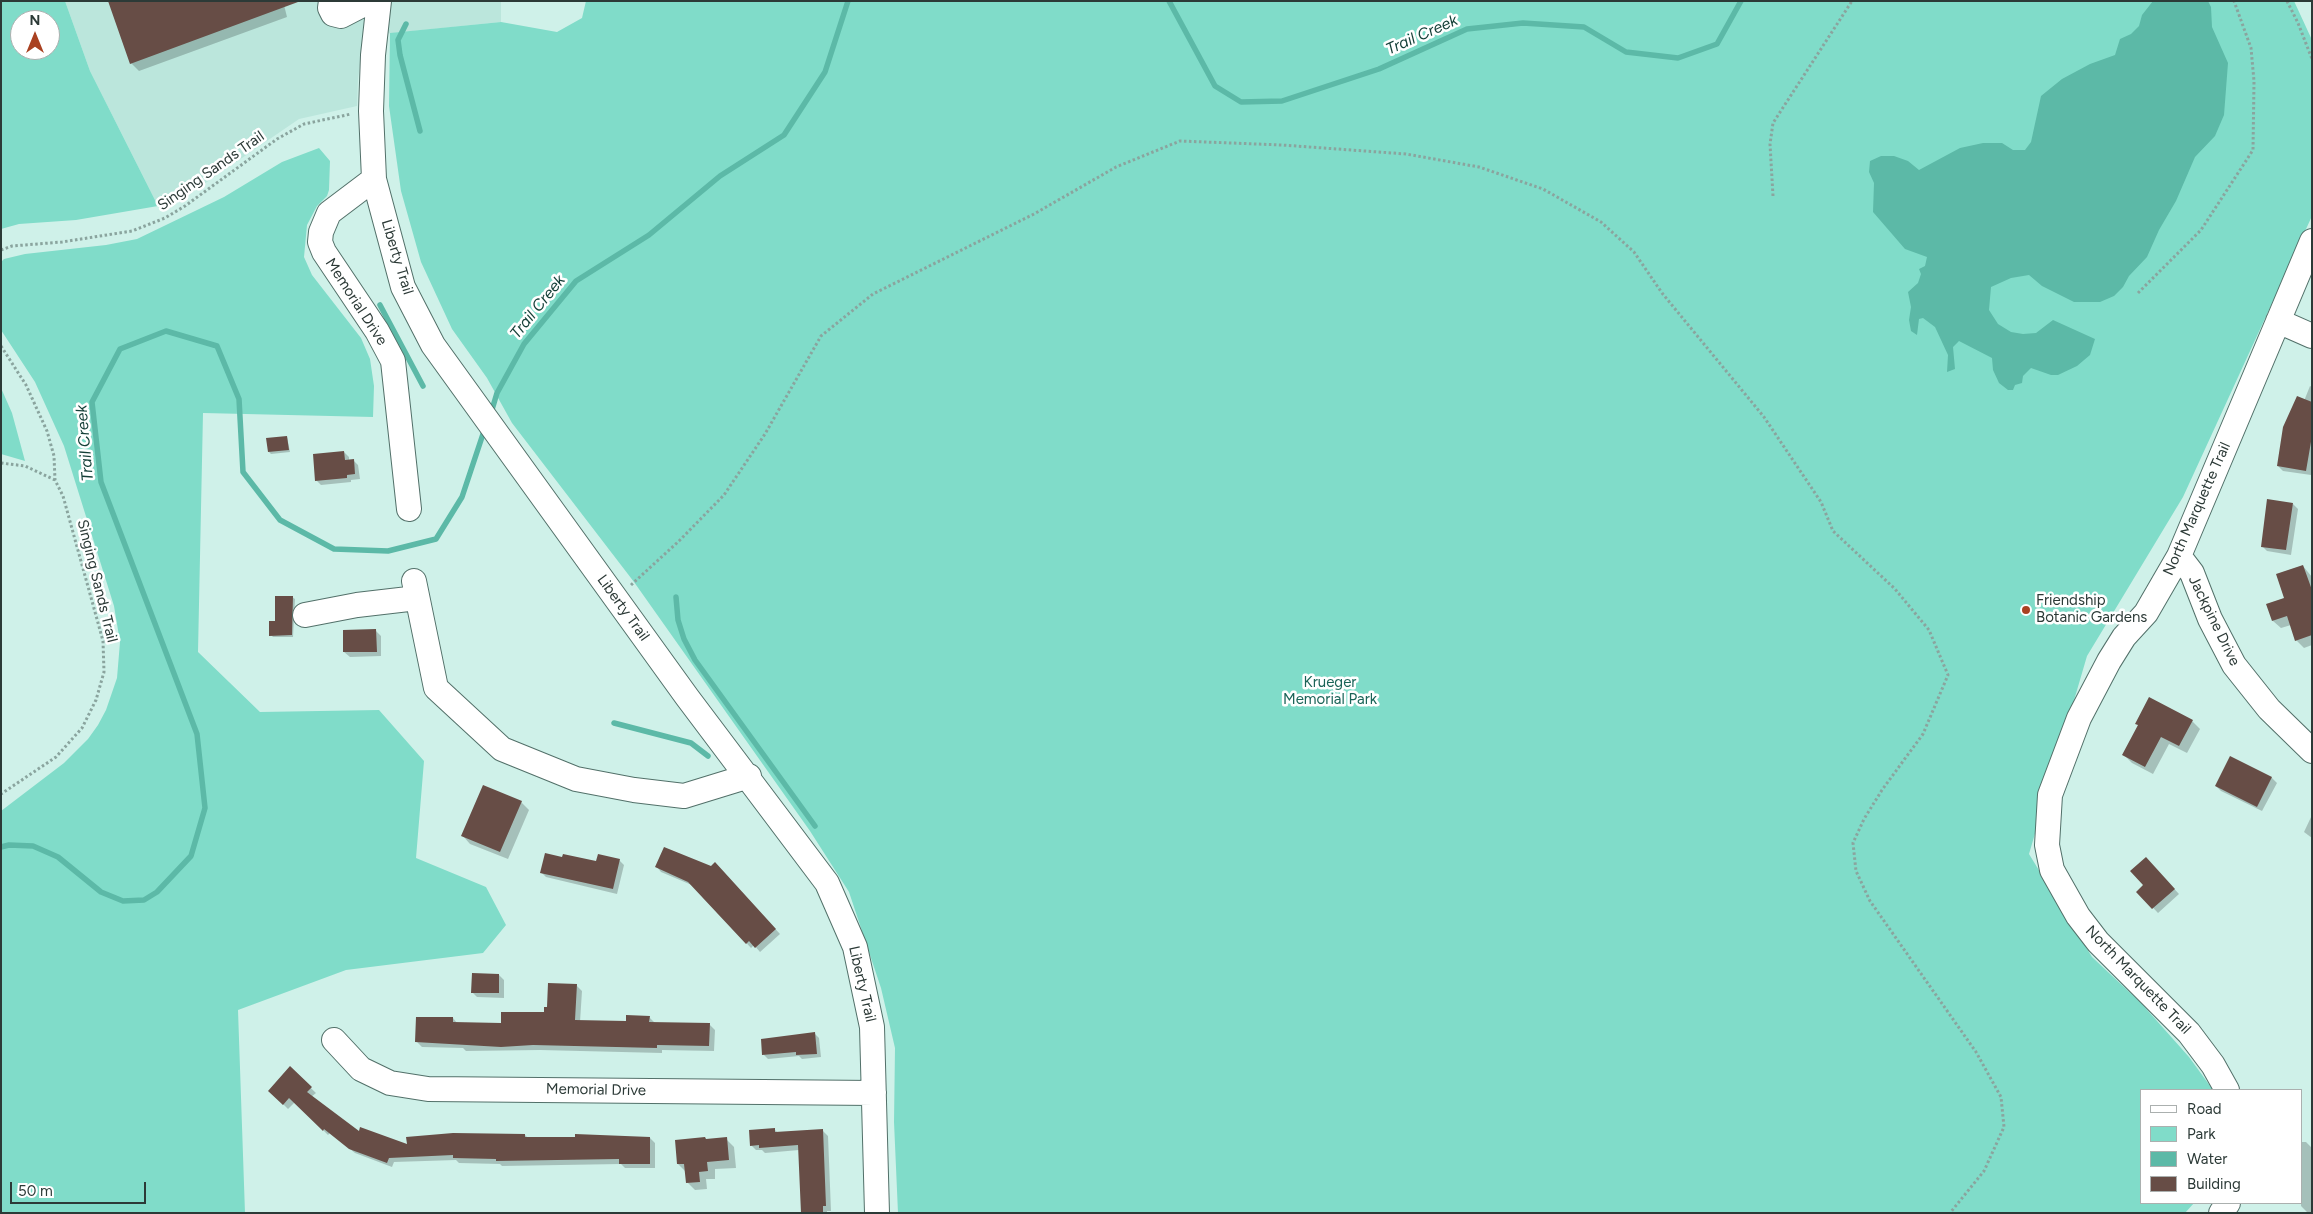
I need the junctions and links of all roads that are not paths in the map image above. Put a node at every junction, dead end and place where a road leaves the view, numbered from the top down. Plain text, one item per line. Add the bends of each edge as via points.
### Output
1 (331, 1) edge
2 (370, 1) edge
3 (379, 1) edge
4 (374, 179) junction
5 (2312, 241) edge
6 (2278, 321) junction
7 (2312, 336) edge
8 (409, 509) dead end
9 (2179, 556) junction
10 (305, 615) dead end
11 (2312, 751) edge
12 (749, 776) junction
13 (334, 1040) dead end
14 (2226, 1089) edge
15 (874, 1093) junction
16 (877, 1213) edge

1 - 2 street via 333,14 341,16
3 - 4 street, Liberty Trail via 371,111
4 - 8 street, Memorial Drive via 329,213 322,227 320,242 393,361
4 - 12 street, Liberty Trail via 403,287 433,345 616,600
5 - 6 street, North Marquette Trail
6 - 7 street
6 - 9 street, North Marquette Trail
9 - 11 street, Jackpine Drive via 2192,574 2210,619 2234,665 2269,709
9 - 14 street, North Marquette Trail via 2146,613 2124,637 2109,661 2079,718 2050,795 2047,845 2052,870 2078,916 2098,942 2189,1033
10 - 12 street via 416,590 436,688 502,749 576,779 684,796
12 - 15 street, Liberty Trail via 827,883 855,947 872,1027
13 - 15 street, Memorial Drive via 361,1069 390,1083 428,1089
15 - 16 street, Liberty Trail

